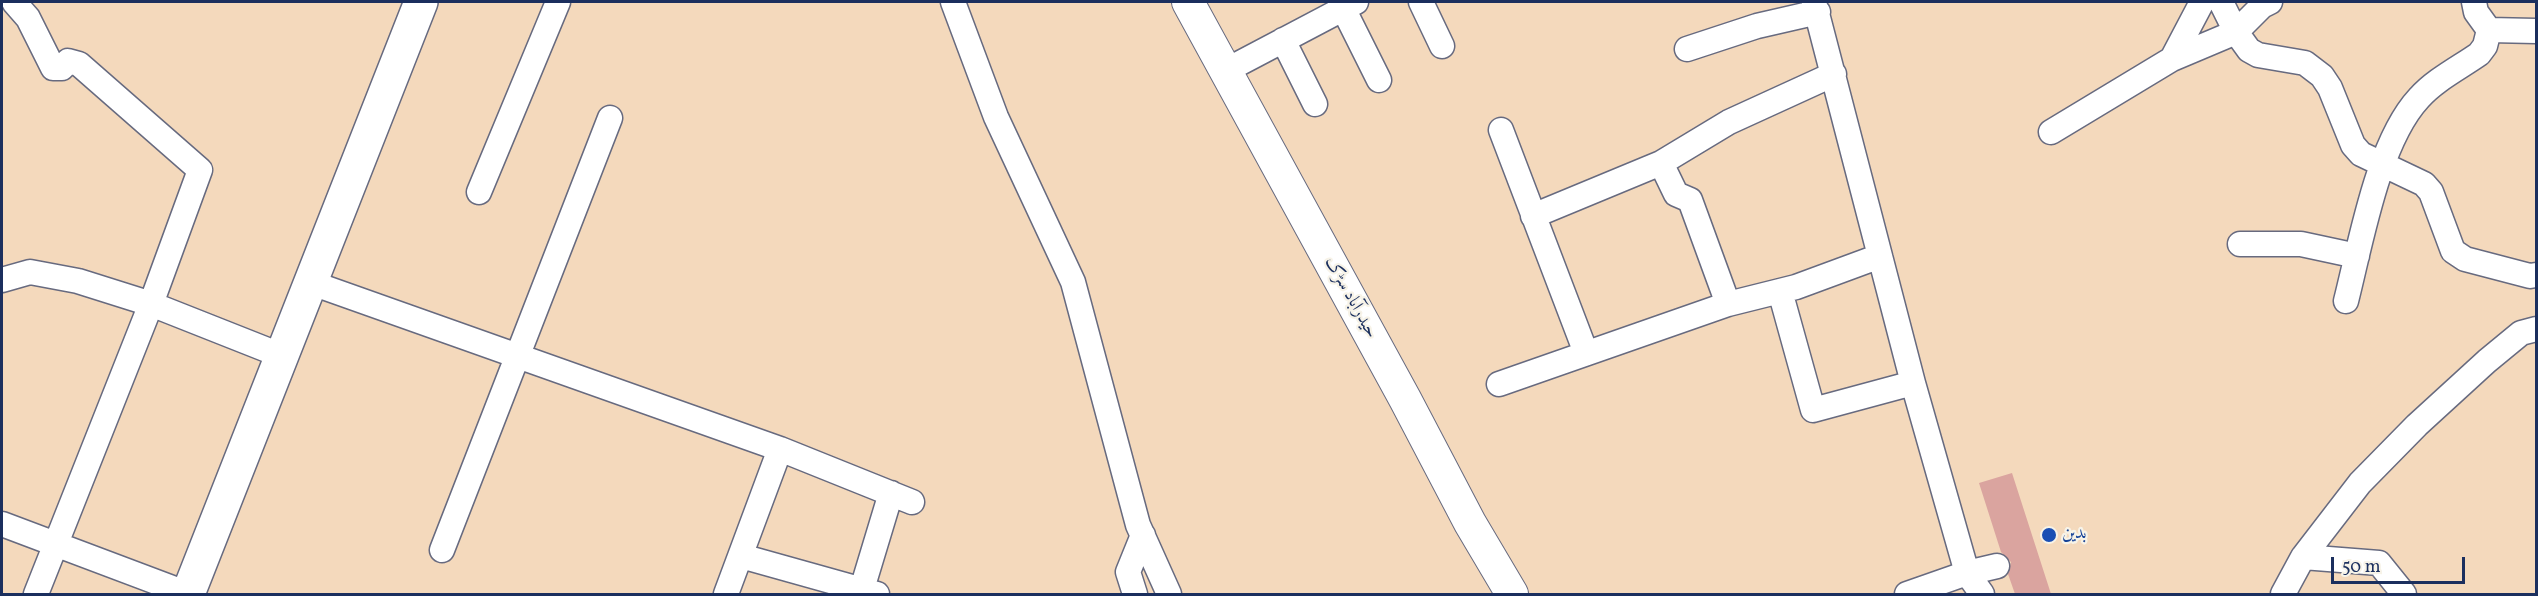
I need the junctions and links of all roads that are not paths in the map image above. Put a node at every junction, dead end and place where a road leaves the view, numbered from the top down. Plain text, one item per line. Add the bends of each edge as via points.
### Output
1 (14, 2) edge
2 (421, 2) edge
3 (558, 2) edge
4 (953, 2) edge
5 (1188, 2) edge
6 (1421, 2) edge
7 (2202, 2) edge
8 (2221, 2) edge
9 (2270, 2) edge
10 (2474, 2) edge
11 (1349, 5) edge
12 (1816, 7) edge
13 (2489, 30) junction
14 (2536, 30) edge
15 (2236, 32) junction
16 (1284, 40) junction
17 (1442, 46) dead end
18 (1687, 48) dead end
19 (2172, 59) junction
20 (1225, 71) junction
21 (1834, 74) junction
22 (1379, 80) dead end
23 (1315, 104) dead end
24 (610, 118) dead end
25 (1501, 130) dead end
26 (2051, 132) dead end
27 (1661, 163) junction
28 (2381, 164) junction
29 (479, 192) dead end
30 (1533, 216) junction
31 (2240, 244) dead end
32 (1880, 256) junction
33 (2357, 256) junction
34 (2536, 275) edge
35 (2, 280) edge
36 (309, 282) junction
37 (1780, 291) junction
38 (2346, 301) dead end
39 (152, 304) junction
40 (1728, 304) junction
41 (2536, 328) edge
42 (1586, 354) junction
43 (280, 355) junction
44 (518, 356) junction
45 (1913, 383) junction
46 (1499, 384) dead end
47 (780, 449) junction
48 (2, 524) edge
49 (1143, 535) junction
50 (56, 545) junction
51 (442, 550) dead end
52 (741, 556) junction
53 (2303, 557) junction
54 (1996, 566) dead end
55 (1967, 573) junction
56 (867, 592) edge
57 (36, 594) edge
58 (188, 594) edge
59 (726, 594) edge
60 (1135, 594) edge
61 (1169, 594) edge
62 (1512, 594) edge
63 (1907, 594) edge
64 (1982, 594) edge
65 (2283, 594) edge
66 (2404, 594) edge

1 - 39 street via 28,18 53,68 62,68 68,61 79,64 200,171
2 - 36 highway
3 - 29 street
4 - 49 street via 996,117 1073,282
5 - 20 main road, حیدرآباد سڑک
6 - 17 street
7 - 19 street
8 - 15 street
9 - 15 street
10 - 13 street
11 - 16 street
11 - 22 street
12 - 18 street
12 - 21 street
13 - 14 street
13 - 28 street via 2479,54 2420,96
15 - 19 street
15 - 28 street via 2249,50 2258,55 2305,63 2322,76 2353,145
16 - 20 street
16 - 23 street
19 - 26 street
20 - 62 main road, حیدرآباد سڑک
21 - 27 street via 1729,122
21 - 32 street
24 - 44 street
25 - 30 street
27 - 30 street
27 - 40 street via 1676,194 1690,200
28 - 33 street
28 - 34 street via 2424,184 2432,192 2453,251 2465,259
30 - 42 street
31 - 33 street via 2301,244
32 - 37 street
32 - 45 street
33 - 38 street
35 - 39 street via 30,272 78,281
36 - 43 highway
36 - 44 street
37 - 40 street
37 - 45 street via 1813,410
39 - 43 street
39 - 50 street
40 - 42 street
41 - 53 street via 2521,333 2417,425 2360,483
42 - 46 street
43 - 58 highway
44 - 47 street
44 - 51 street
45 - 55 street
47 - 52 street
47 - 56 street via 901,498
48 - 50 street
49 - 60 street via 1128,572
49 - 61 street
50 - 57 street
50 - 58 street
52 - 56 street
52 - 59 street
53 - 65 street
53 - 66 street via 2379,563
54 - 55 street
55 - 63 street
55 - 64 street

